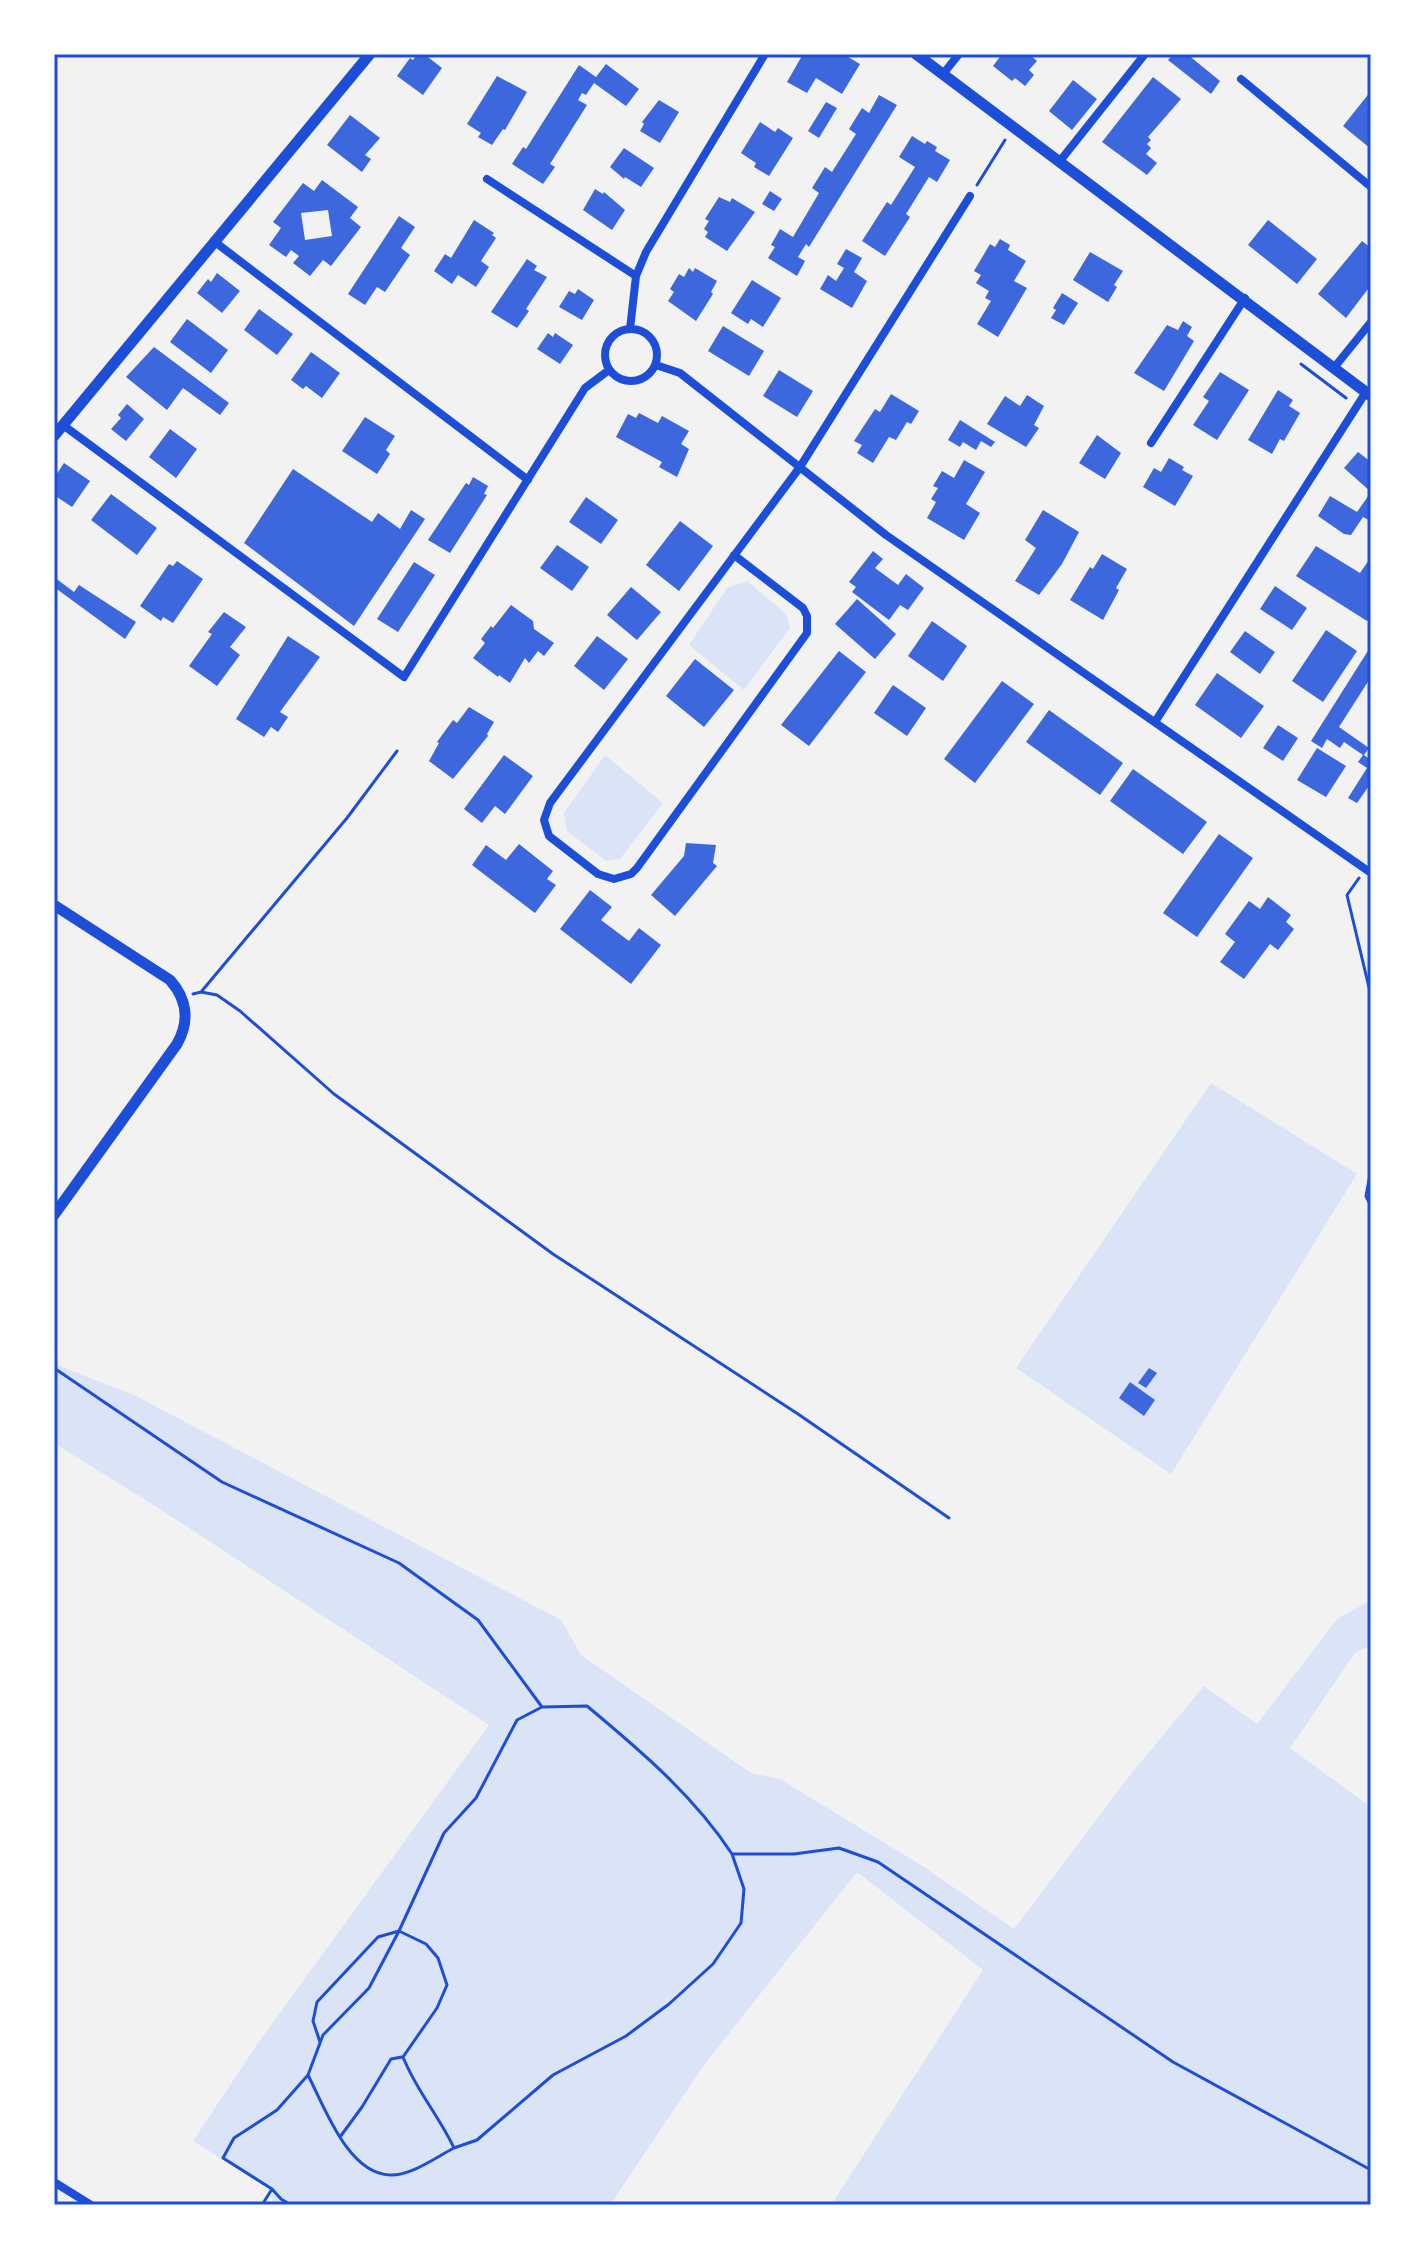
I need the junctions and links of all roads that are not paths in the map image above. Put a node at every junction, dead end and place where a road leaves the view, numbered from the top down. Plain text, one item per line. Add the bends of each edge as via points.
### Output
1 (370, 54) edge
2 (765, 54) edge
3 (916, 54) edge
4 (959, 54) edge
5 (1145, 54) edge
6 (943, 74) junction
7 (1241, 79) dead end
8 (1060, 161) junction
9 (487, 179) dead end
10 (1371, 187) edge
11 (970, 196) road end
12 (215, 242) junction
13 (636, 276) junction
14 (1245, 298) junction
15 (1371, 322) edge
16 (630, 329) junction
17 (656, 365) junction
18 (1333, 369) junction
19 (609, 370) junction
20 (1369, 394) edge
21 (63, 425) junction
22 (54, 436) edge
23 (1151, 443) dead end
24 (800, 467) junction
25 (528, 480) junction
26 (734, 555) junction
27 (1155, 722) junction
28 (1368, 870) edge
29 (54, 905) edge
30 (54, 1215) edge
31 (54, 2182) edge
32 (91, 2205) edge

1 - 12 street
2 - 13 street
3 - 6 street
4 - 6 street
5 - 8 street
6 - 8 street
7 - 10 street
8 - 14 street
9 - 13 street
11 - 24 street
12 - 21 street
12 - 25 street
13 - 16 street
14 - 18 street
14 - 23 street
15 - 18 street
16 - 17 street via 653,340
16 - 19 street via 610,340 605,355
17 - 19 street via 638,381 622,380
17 - 24 street via 680,373
18 - 20 street
19 - 25 street via 585,388
20 - 27 street
21 - 22 street
21 - 25 street via 404,677
24 - 26 street
24 - 27 street via 886,535
26 - 26 street via 546,811 549,836 606,878 623,878 637,868 807,633 803,608
27 - 28 street
29 - 30 street via 162,973 177,987 185,1006 185,1026 177,1044
31 - 32 street

